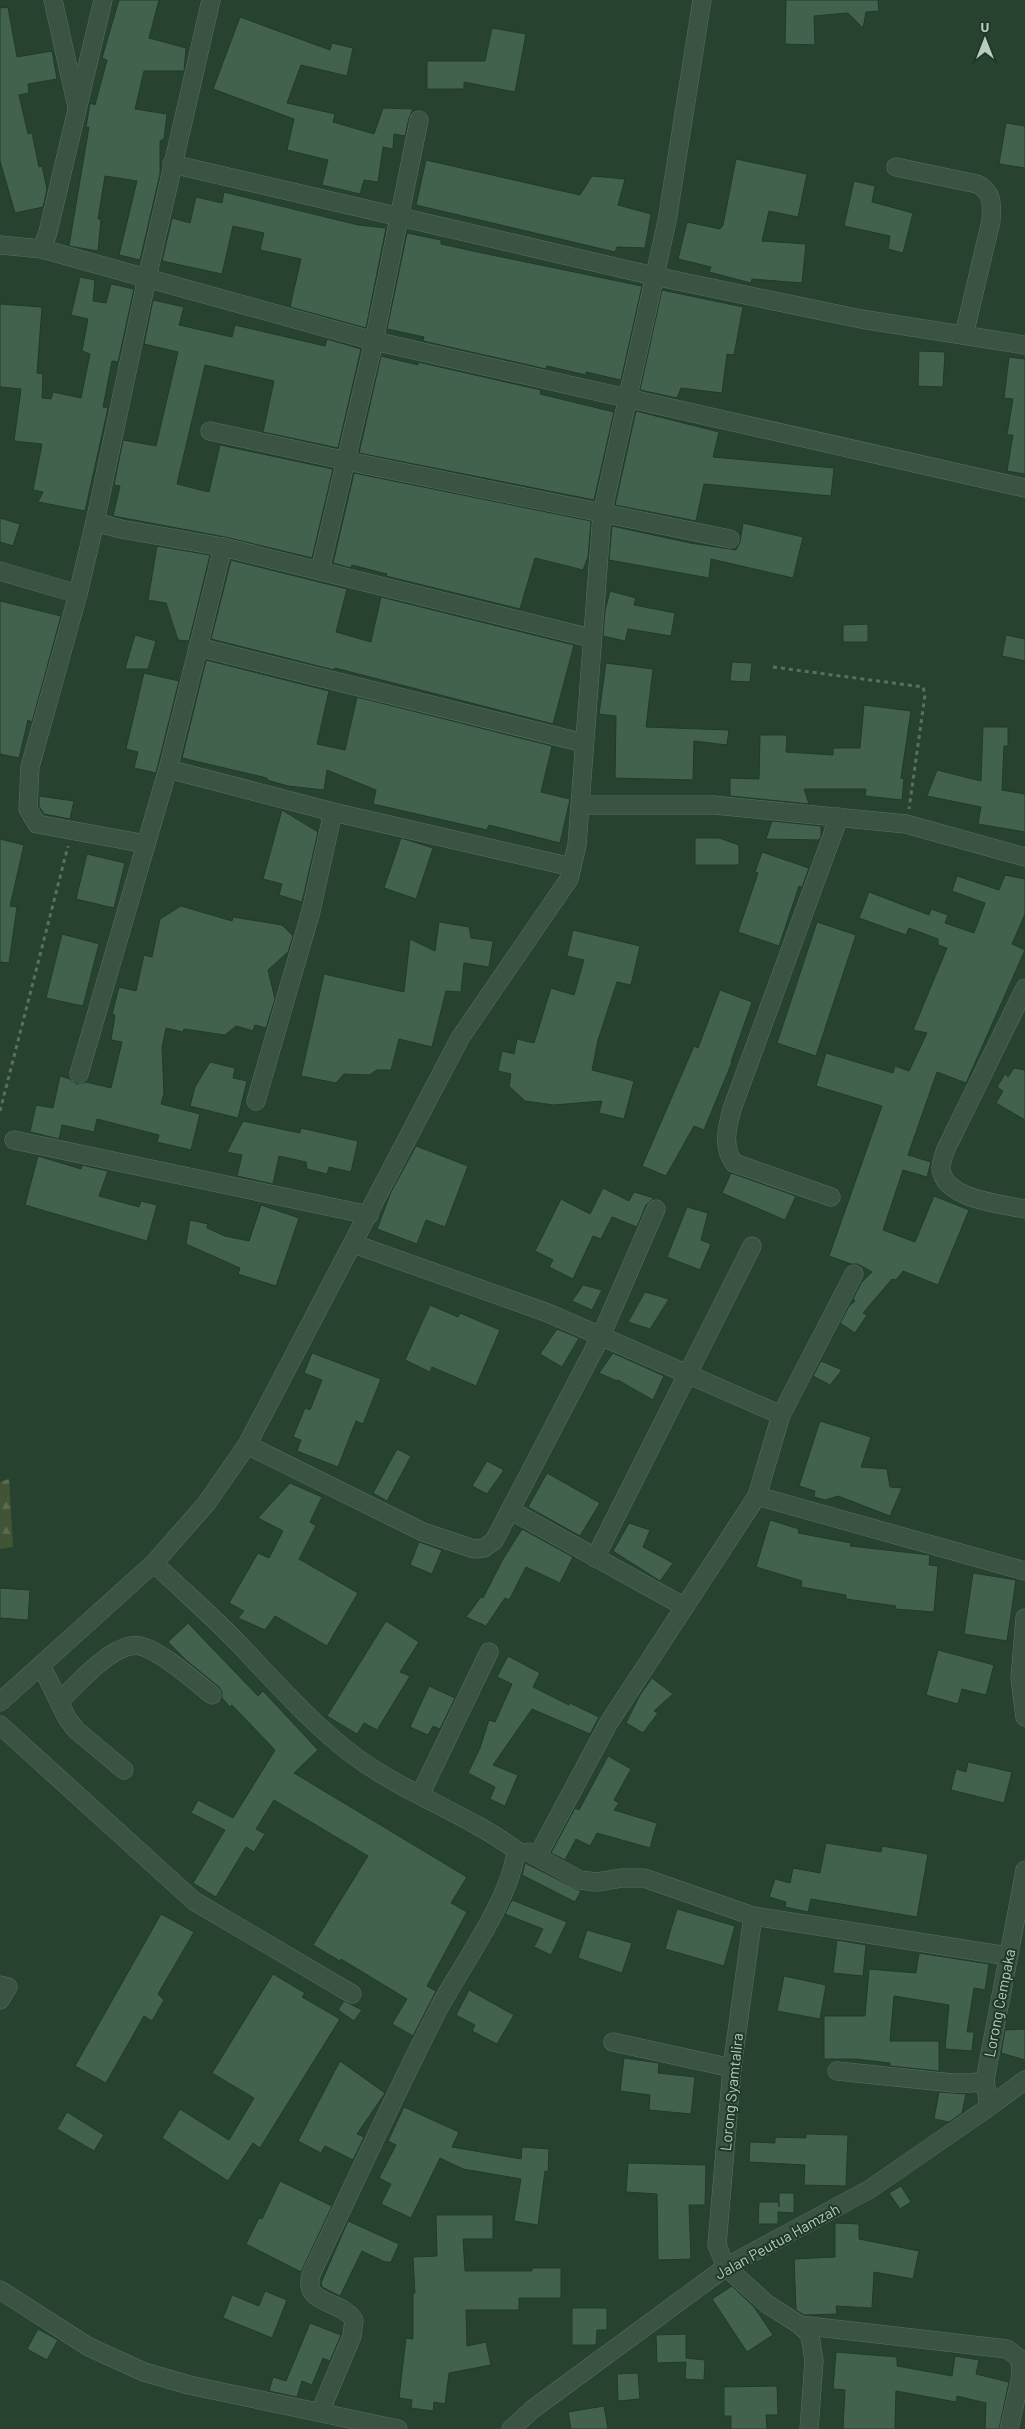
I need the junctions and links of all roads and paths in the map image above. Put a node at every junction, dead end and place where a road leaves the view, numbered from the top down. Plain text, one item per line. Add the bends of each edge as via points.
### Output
1 (54, 0) edge
2 (104, 0) edge
3 (210, 0) edge
4 (702, 0) edge
5 (78, 112) junction
6 (419, 120) dead end
7 (172, 164) junction
8 (896, 167) dead end
9 (399, 218) junction
10 (0, 245) edge
11 (42, 249) junction
12 (654, 276) junction
13 (147, 278) junction
14 (964, 335) junction
15 (374, 341) junction
16 (1025, 345) edge
17 (628, 398) junction
18 (210, 431) dead end
19 (347, 461) junction
20 (1025, 488) edge
21 (602, 514) junction
22 (95, 522) junction
23 (730, 539) dead end
24 (223, 547) junction
25 (320, 570) junction
26 (0, 571) edge
27 (78, 594) junction
28 (591, 638) junction
29 (198, 647) junction
30 (773, 667) dead end
31 (584, 743) junction
32 (168, 769) junction
33 (580, 805) junction
34 (333, 812) junction
35 (838, 817) junction
36 (906, 824) junction
37 (70, 838) dead end
38 (146, 844) junction
39 (1025, 857) edge
40 (572, 867) junction
41 (1025, 988) edge
42 (79, 1074) dead end
43 (256, 1101) dead end
44 (0, 1111) edge
45 (14, 1140) dead end
46 (831, 1197) dead end
47 (656, 1209) dead end
48 (1025, 1209) edge
49 (369, 1215) junction
50 (354, 1244) junction
51 (752, 1246) dead end
52 (854, 1274) dead end
53 (601, 1336) junction
54 (689, 1375) junction
55 (781, 1415) junction
56 (246, 1445) junction
57 (757, 1496) junction
58 (510, 1510) junction
59 (595, 1558) junction
60 (154, 1563) junction
61 (1025, 1571) edge
62 (685, 1607) junction
63 (1025, 1618) edge
64 (489, 1652) dead end
65 (42, 1667) junction
66 (212, 1696) dead end
67 (60, 1701) junction
68 (0, 1702) edge
69 (1025, 1717) edge
70 (0, 1725) edge
71 (124, 1770) dead end
72 (420, 1795) junction
73 (516, 1850) junction
74 (538, 1856) junction
75 (1025, 1870) edge
76 (753, 1916) junction
77 (1008, 1956) junction
78 (0, 1985) edge
79 (352, 1994) dead end
80 (0, 2000) edge
81 (613, 2042) dead end
82 (732, 2068) junction
83 (837, 2071) dead end
84 (985, 2080) junction
85 (1025, 2080) edge
86 (990, 2107) junction
87 (726, 2267) junction
88 (0, 2290) edge
89 (800, 2325) junction
90 (320, 2412) junction
91 (398, 2429) edge
92 (511, 2429) edge
93 (809, 2429) edge
94 (1009, 2429) edge

1 - 5 street
2 - 5 street
3 - 7 street
4 - 12 street via 667,221
5 - 11 street
6 - 9 street
7 - 9 street
7 - 13 street
8 - 14 street via 977,184 990,194 991,221
9 - 12 street
9 - 15 street
10 - 11 street
11 - 13 street
12 - 14 street via 861,319
12 - 17 street
13 - 15 street
13 - 22 street
14 - 16 street
15 - 17 street
15 - 19 street
17 - 20 street
17 - 21 street
18 - 19 street
19 - 21 street
19 - 25 street
21 - 23 street
21 - 28 street
22 - 24 street
22 - 27 street
24 - 25 street
24 - 29 street
25 - 28 street
26 - 27 street
27 - 38 street via 30,767 28,809 37,824
28 - 31 street
29 - 31 street
29 - 32 street
30 - 36 path via 923,687 925,695
31 - 33 street
32 - 34 street
32 - 38 street
33 - 35 street via 714,805
33 - 40 street
34 - 40 street
34 - 43 street via 310,911
35 - 36 street
35 - 46 street via 732,1109 726,1136 728,1154 734,1163
36 - 39 street
37 - 44 path
38 - 42 street
40 - 49 street via 569,879 460,1038
41 - 48 street via 946,1149 941,1167 944,1181 959,1194
45 - 49 street
47 - 53 street
49 - 50 street
50 - 53 street via 548,1313
50 - 56 street
51 - 54 street
52 - 55 street
53 - 54 street
53 - 58 street
54 - 55 street
54 - 59 street
55 - 57 street
56 - 58 street via 423,1532 474,1549 484,1548 494,1540
56 - 60 street via 206,1504
57 - 61 street
57 - 62 street
58 - 59 street
59 - 62 street
60 - 65 street
60 - 72 street via 325,1731 369,1767
62 - 74 street via 608,1724
63 - 69 street via 1020,1678
64 - 72 street
65 - 67 street
65 - 68 street
66 - 67 street via 177,1667 139,1646 122,1648 109,1656
67 - 71 street via 76,1730
70 - 79 street via 194,1901
72 - 73 street via 468,1819
73 - 74 street
73 - 90 street via 513,1870 501,1897 440,2006 309,2279 311,2292 344,2309 354,2320 352,2336
74 - 76 street via 580,1880 597,1882 644,1878
75 - 77 street, Lorong Cempaka
76 - 77 street
76 - 82 street, Lorong Syamtalira
77 - 84 street, Lorong Cempaka
78 - 80 street via 8,1987
81 - 82 street
82 - 87 street, Lorong Syamtalira via 717,2245
83 - 84 street via 953,2083
84 - 86 street, Lorong Cempaka
85 - 86 street, Jalan Peutua Hamzah
86 - 87 street, Jalan Peutua Hamzah via 870,2189
87 - 89 street via 767,2304
87 - 92 street, Jalan Peutua Hamzah via 533,2409
88 - 90 street via 89,2347 144,2372 189,2385
89 - 93 street via 810,2335 813,2348
89 - 94 street via 1007,2349 1020,2359 1021,2376
90 - 91 street

